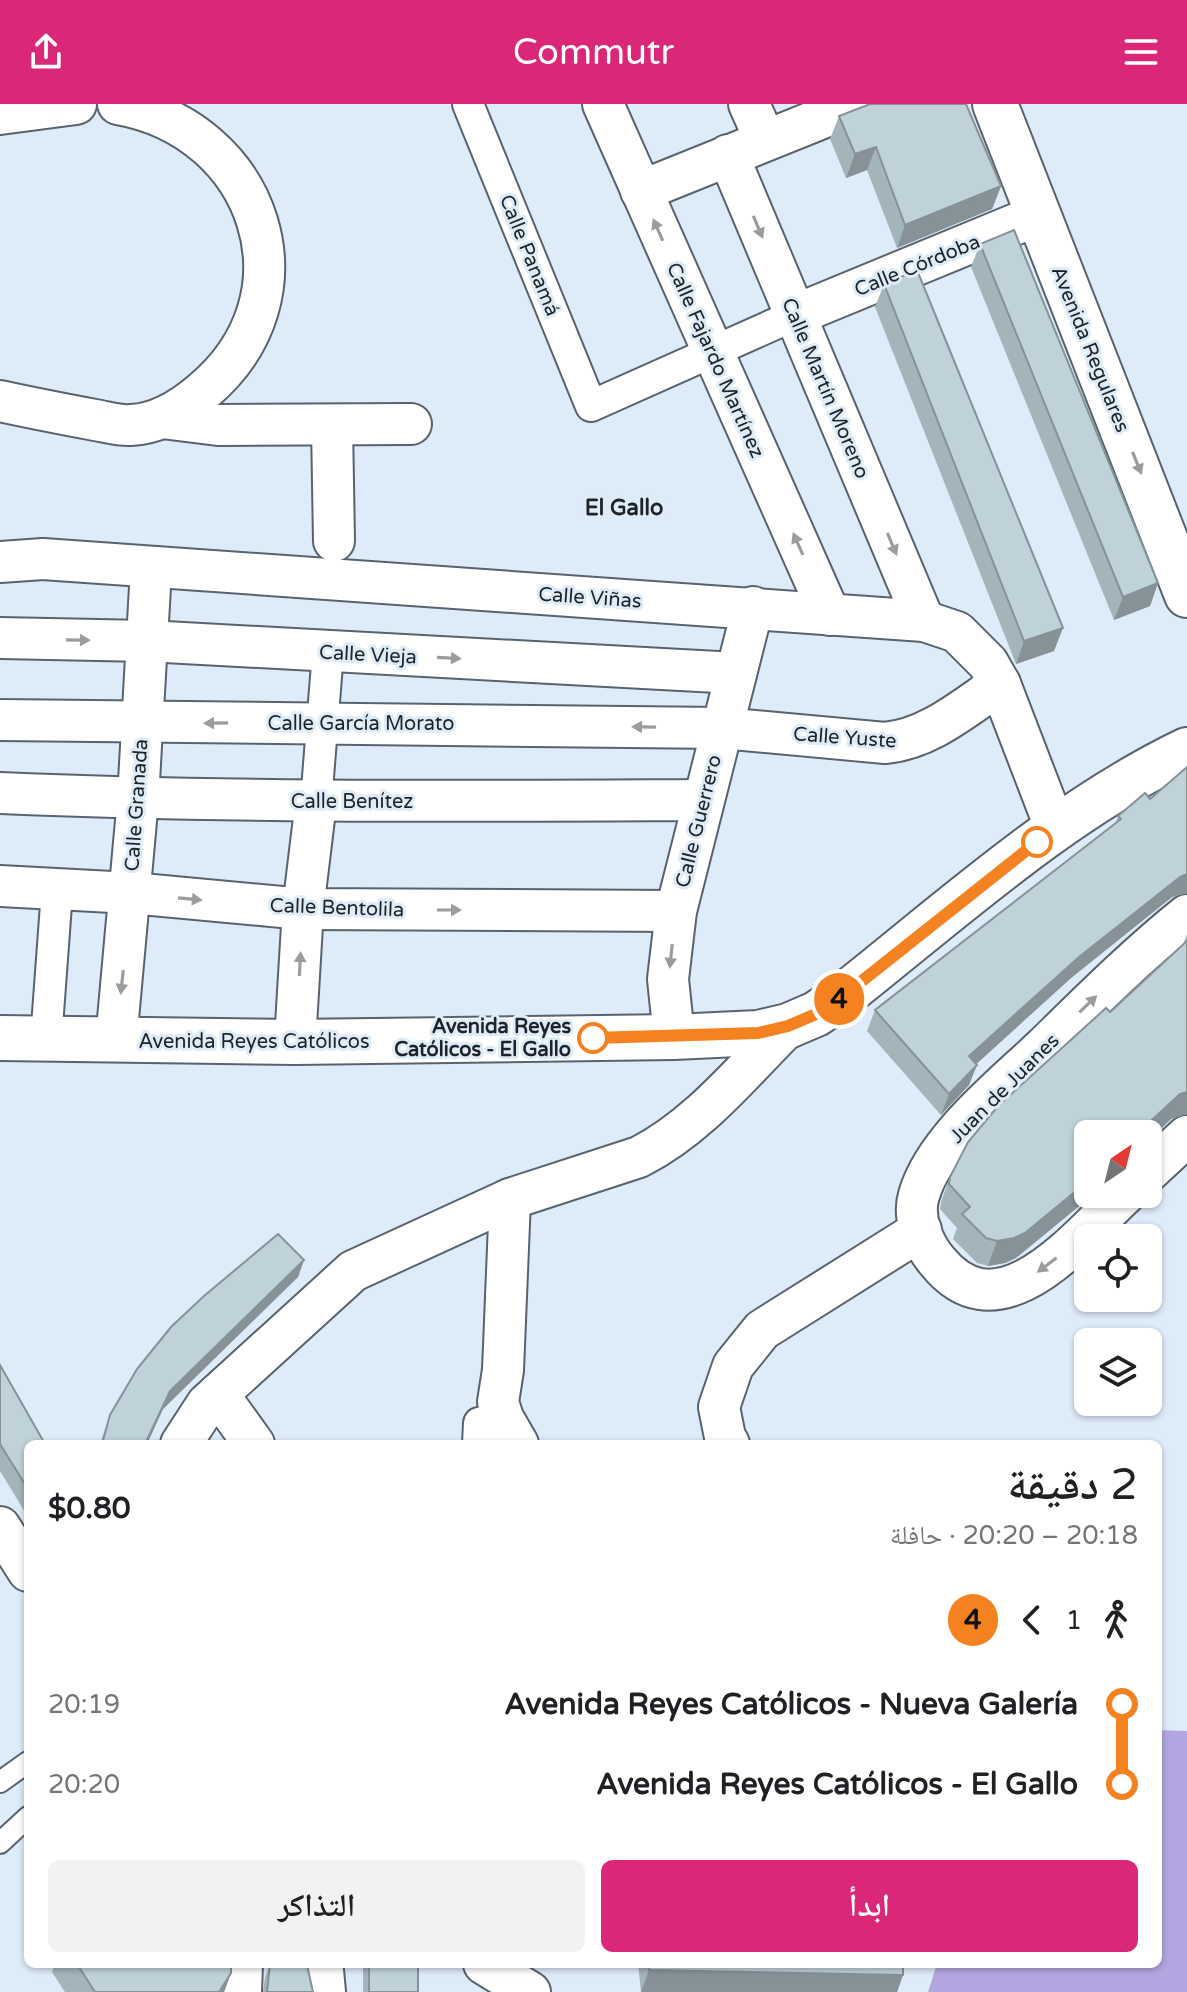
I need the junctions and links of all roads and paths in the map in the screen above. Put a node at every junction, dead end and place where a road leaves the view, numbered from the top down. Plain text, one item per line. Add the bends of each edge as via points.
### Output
1 (76, 104) edge
2 (118, 104) edge
3 (468, 104) edge
4 (603, 104) edge
5 (749, 104) edge
6 (857, 104) edge
7 (995, 104) edge
8 (0, 114) edge
9 (765, 140) junction
10 (728, 155) junction
11 (641, 191) junction
12 (1038, 215) junction
13 (795, 315) junction
14 (712, 351) junction
15 (0, 401) edge
16 (162, 418) junction
17 (411, 424) dead end
18 (332, 425) junction
19 (334, 541) dead end
20 (1180, 551) edge
21 (0, 562) edge
22 (151, 569) junction
23 (1187, 595) edge
24 (753, 607) junction
25 (830, 615) junction
26 (924, 621) junction
27 (0, 638) edge
28 (147, 641) junction
29 (328, 652) junction
30 (736, 673) junction
31 (1000, 684) junction
32 (0, 720) edge
33 (322, 722) junction
34 (142, 724) junction
35 (722, 728) junction
36 (1186, 751) edge
37 (0, 793) edge
38 (138, 799) junction
39 (703, 800) junction
40 (316, 802) junction
41 (1055, 827) junction
42 (0, 886) edge
43 (57, 891) junction
44 (131, 893) junction
45 (303, 909) junction
46 (676, 911) junction
47 (1187, 915) edge
48 (788, 1026) junction
49 (674, 1037) junction
50 (0, 1038) edge
51 (46, 1040) junction
52 (116, 1041) junction
53 (295, 1042) junction
54 (1187, 1136) edge
55 (1162, 1159) edge
56 (510, 1199) junction
57 (1110, 1208) edge
58 (921, 1230) junction
59 (218, 1394) junction
60 (500, 1435) edge
61 (183, 1440) edge
62 (251, 1440) edge
63 (727, 1440) edge
64 (0, 1527) edge
65 (24, 1565) edge
66 (24, 1765) edge
67 (0, 1782) edge
68 (24, 1821) edge
69 (0, 1843) edge
70 (242, 1968) edge
71 (320, 1968) edge
72 (491, 1968) edge
73 (241, 1992) edge
74 (325, 1992) edge
75 (530, 1992) edge

1 - 8 street
2 - 16 street via 183,126 203,141 239,181 262,232 262,285 246,336 211,384
3 - 14 street, Calle Panamá via 591,406
4 - 11 street, Calle Fajardo Martínez
5 - 9 street
6 - 9 street
7 - 12 main road, Avenida Regulares
9 - 10 street
10 - 11 street
10 -> 13 street, Calle Martín Moreno
14 -> 11 street, Calle Fajardo Martínez
12 - 13 street, Calle Córdoba
12 -> 20 main road, Avenida Regulares
13 - 14 street
13 -> 26 street, Calle Martín Moreno
25 -> 14 street, Calle Fajardo Martínez
15 - 16 street via 130,426
16 - 18 street via 218,425
17 - 18 street
18 - 19 street
20 - 23 main road, Avenida Regulares
21 - 22 street, Calle Viñas via 43,559
22 - 24 street, Calle Viñas
22 - 28 street, Calle Granada
24 - 25 street, Calle Viñas
24 - 30 street, Calle Guerrero
25 - 26 street, Calle Viñas
26 - 31 street, Calle Viñas via 957,632 988,663
27 -> 28 street, Calle Vieja
28 - 29 street, Calle Vieja
28 - 34 street, Calle Granada
29 -> 30 street, Calle Vieja
29 - 33 street
30 - 35 street, Calle Guerrero
31 - 35 street, Calle Yuste via 908,741
31 - 41 street, Calle Viñas
32 - 34 street, Calle García Morato
33 -> 34 street, Calle García Morato
35 -> 33 street, Calle García Morato
33 - 40 street
34 - 38 street, Calle Granada
35 - 39 street, Calle Guerrero
36 - 41 main road, Avenida Reyes Católicos
37 - 38 street, Calle Benítez
38 - 40 street, Calle Benítez
38 - 44 street, Calle Granada
39 - 40 street, Calle Benítez
39 - 46 street, Calle Guerrero
40 - 45 street
41 - 48 main road, Avenida Reyes Católicos via 843,996
42 - 43 street, Calle Bentolila
43 - 44 street, Calle Bentolila
43 - 51 street
44 -> 45 street, Calle Bentolila
44 -> 52 street, Calle Granada
45 -> 46 street, Calle Bentolila
53 -> 45 street
46 -> 49 street, Calle Guerrero via 668,979
58 -> 47 street, Juan de Juanes via 919,1194 954,1134 1147,947
48 - 49 main road, Avenida Reyes Católicos via 758,1033
48 - 56 street via 664,1143 639,1157
49 - 53 main road, Avenida Reyes Católicos
50 - 51 main road, Avenida Reyes Católicos
51 - 52 main road, Avenida Reyes Católicos
52 - 53 main road, Avenida Reyes Católicos
54 - 55 street
56 - 59 street via 353,1271
56 - 60 street
57 -> 58 street, Juan de Juanes via 1031,1277 990,1291 949,1276 928,1251
58 - 63 street via 762,1330 733,1366 719,1407
59 - 61 street
59 - 62 street
64 - 65 street
66 - 67 lane
68 - 69 lane
70 - 73 street
71 - 74 street
72 - 75 street

